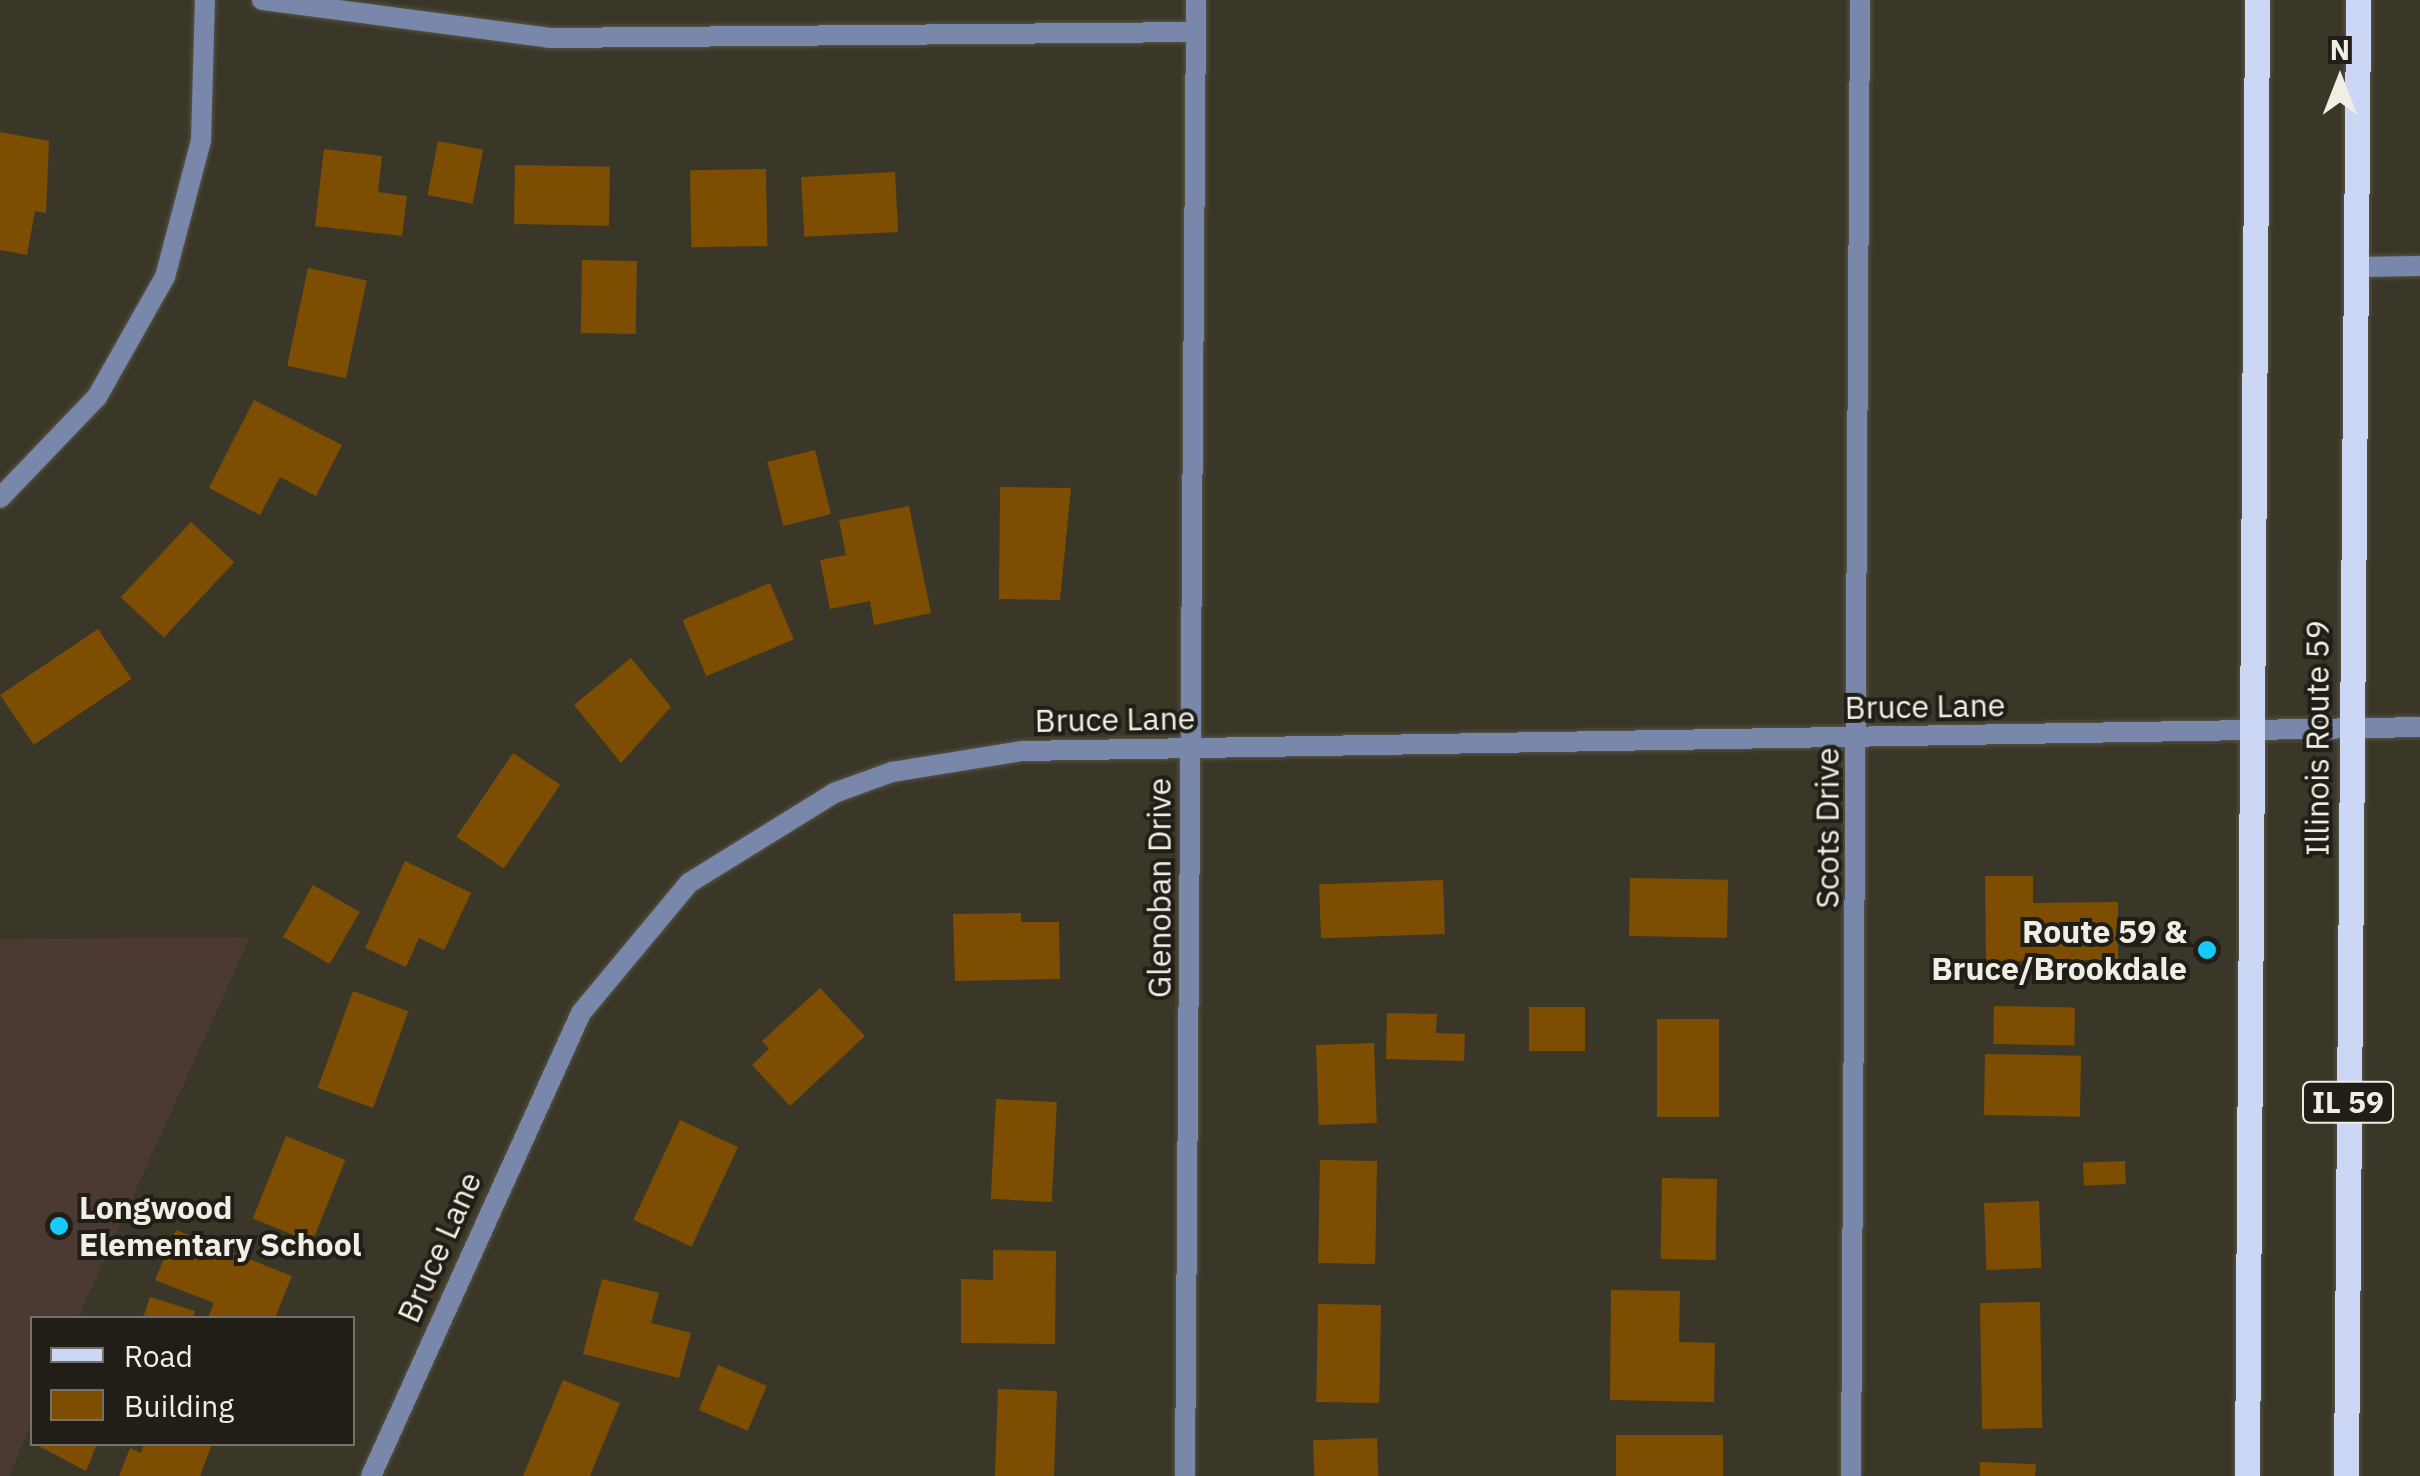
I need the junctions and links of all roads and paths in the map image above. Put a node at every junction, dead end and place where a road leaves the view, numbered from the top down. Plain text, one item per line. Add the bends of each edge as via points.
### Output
1 (205, 0) edge
2 (262, 0) edge
3 (1196, 0) edge
4 (1860, 0) edge
5 (2258, 0) edge
6 (2358, 0) edge
7 (1195, 32) junction
8 (2420, 266) edge
9 (2356, 267) junction
10 (0, 498) edge
11 (2420, 727) edge
12 (2349, 728) junction
13 (2252, 730) junction
14 (1857, 737) junction
15 (1190, 748) junction
16 (371, 1476) edge
17 (1185, 1476) edge
18 (1851, 1476) edge
19 (2247, 1476) edge
20 (2346, 1476) edge

1 - 10 street via 200,141 164,276 97,397
2 - 7 street via 569,39
3 - 7 street, Glenoban Drive
4 - 14 street, Scots Drive
5 - 13 main road, Illinois Route 59
6 - 9 main road, Illinois Route 59 / IL 59
7 - 15 street, Glenoban Drive
8 - 9 street
9 - 12 main road, Illinois Route 59 / IL 59
11 - 12 street, Bruce Lane
12 - 13 street, Bruce Lane
12 - 20 main road, Illinois Route 59 / IL 59
13 - 14 street, Bruce Lane
13 - 19 main road, Illinois Route 59
14 - 15 street, Bruce Lane
14 - 18 street, Scots Drive
15 - 16 street, Bruce Lane via 974,754 892,772 801,808 689,883 582,1013
15 - 17 street, Glenoban Drive

